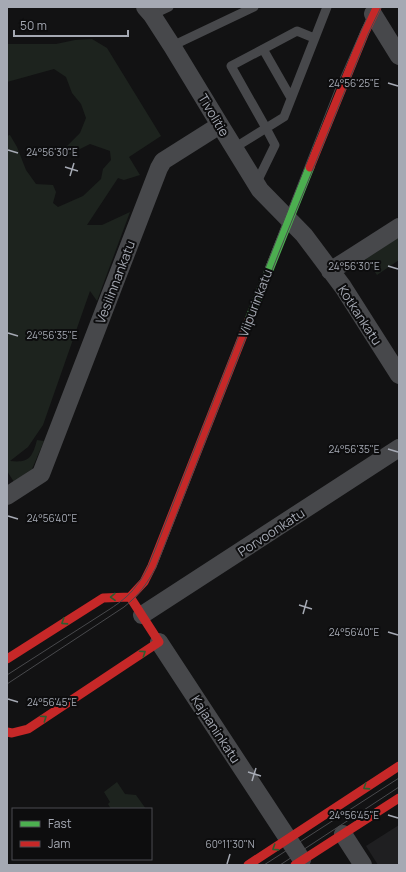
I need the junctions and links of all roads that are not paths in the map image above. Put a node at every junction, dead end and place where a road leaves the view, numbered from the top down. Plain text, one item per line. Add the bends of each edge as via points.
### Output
1 (169, 7) edge
2 (254, 7) edge
3 (327, 7) edge
4 (372, 10) edge
5 (149, 11) edge
6 (314, 38) junction
7 (172, 46) junction
8 (263, 49) junction
9 (399, 56) edge
10 (292, 98) junction
11 (220, 125) junction
12 (266, 128) junction
13 (234, 148) junction
14 (256, 184) junction
15 (289, 218) junction
16 (399, 227) edge
17 (330, 271) junction
18 (399, 375) edge
19 (399, 448) edge
20 (7, 496) edge
21 (130, 597) junction
22 (142, 615) junction
23 (159, 642) junction
24 (7, 659) edge
25 (9, 737) edge
26 (399, 766) edge
27 (399, 798) edge
28 (343, 834) junction
29 (288, 839) junction
30 (299, 863) edge
31 (248, 865) edge
32 (363, 865) edge

1 - 5 lane
2 - 7 lane
3 - 6 lane
4 - 9 street
4 - 15 street, Viipurinkatu
5 - 7 street, Tivolitie
6 - 8 lane via 298,32
6 - 10 lane
7 - 11 street, Tivolitie
8 - 10 lane
8 - 12 lane via 231,66
10 - 12 lane via 284,117
11 - 13 street, Tivolitie
11 - 20 street, Vesilinnankatu via 164,162 159,168 41,474
12 - 13 lane
12 - 14 lane via 274,145
13 - 14 street, Tivolitie
14 - 15 street, Tivolitie
15 - 17 street, Kotkankatu
15 - 21 street, Viipurinkatu via 152,566 144,582
16 - 17 street
17 - 18 street, Kotkankatu
19 - 22 street, Porvoonkatu
21 - 22 street, Kajaaninkatu
21 -> 24 street via 103,598
22 - 23 street, Kajaaninkatu
25 -> 23 street via 28,729
23 - 29 street, Kajaaninkatu
26 -> 29 street
27 - 28 street
28 - 30 street
28 - 32 street
29 - 30 street, Kajaaninkatu
29 -> 31 street

